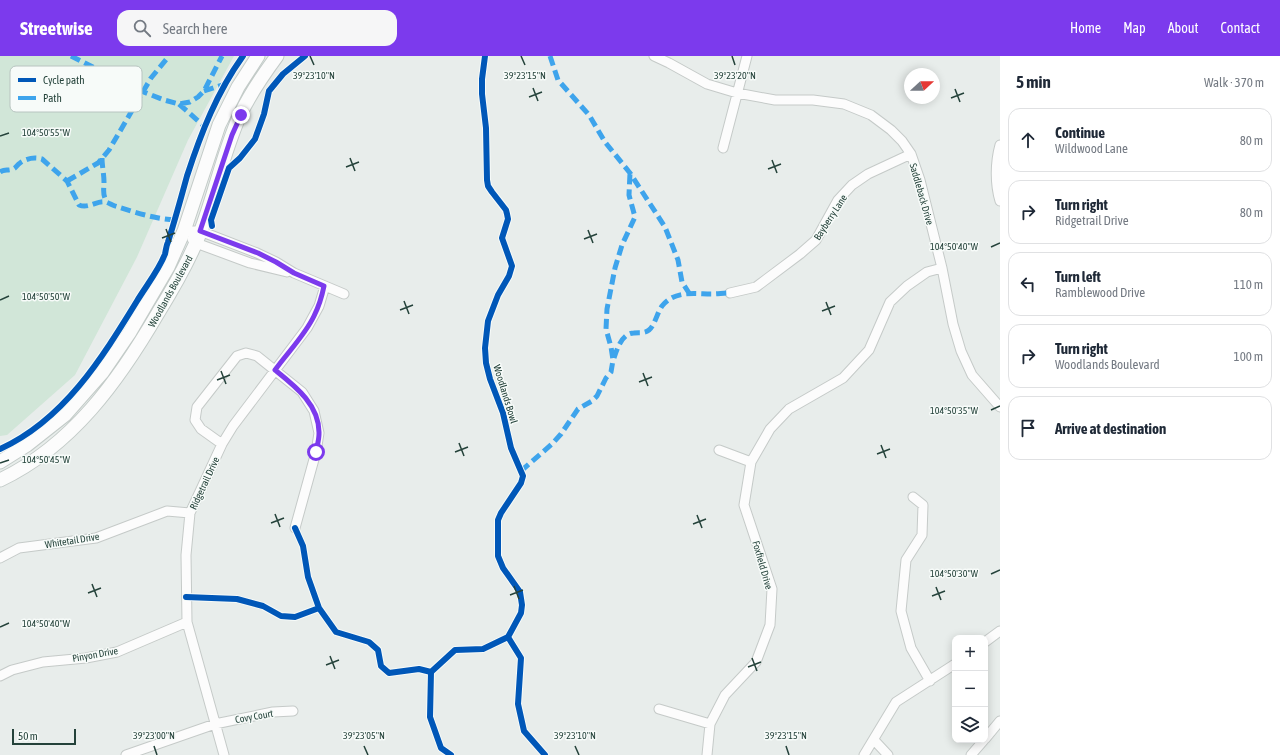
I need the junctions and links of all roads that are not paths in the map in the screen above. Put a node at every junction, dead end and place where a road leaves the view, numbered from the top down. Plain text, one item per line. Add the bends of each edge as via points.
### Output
1 (258, 56) edge
2 (277, 56) edge
3 (654, 56) edge
4 (747, 56) edge
5 (737, 93) junction
6 (1000, 145) edge
7 (723, 148) dead end
8 (911, 154) junction
9 (1000, 201) edge
10 (184, 231) junction
11 (198, 237) junction
12 (942, 268) junction
13 (324, 286) junction
14 (730, 293) dead end
15 (344, 294) dead end
16 (275, 370) junction
17 (1000, 407) edge
18 (222, 444) junction
19 (719, 450) dead end
20 (0, 462) edge
21 (751, 462) junction
22 (0, 480) edge
23 (914, 497) dead end
24 (190, 513) junction
25 (295, 528) dead end
26 (0, 558) edge
27 (188, 622) junction
28 (1000, 631) edge
29 (988, 640) edge
30 (952, 666) edge
31 (0, 676) edge
32 (930, 680) junction
33 (659, 709) dead end
34 (293, 711) dead end
35 (1000, 721) edge
36 (215, 724) junction
37 (710, 724) junction
38 (988, 735) edge
39 (874, 740) junction
40 (982, 743) edge
41 (126, 755) edge
42 (224, 755) edge
43 (707, 755) edge
44 (864, 755) edge
45 (888, 755) edge
46 (971, 755) edge

1 - 10 street, Woodlands Boulevard via 238,87 219,125
2 - 11 street, Woodlands Boulevard via 259,81 232,135
3 - 5 street, Saddleback Drive via 706,84
4 - 5 street
5 - 7 street
5 - 8 street, Saddleback Drive via 775,100 813,100 844,104 871,115 886,126
6 - 9 street via 997,172
8 - 12 street, Saddleback Drive
8 - 14 street, Bayberry Lane via 868,174 852,185 838,200 816,240 800,254 756,287
10 - 11 street
10 - 20 street, Woodlands Boulevard via 168,267 130,332 102,373 56,423 27,446
11 - 13 street via 250,263 294,273
11 - 22 street, Woodlands Boulevard via 152,325 112,386 78,424 54,445 15,473
12 - 17 street, Saddleback Drive via 961,351 972,375
12 - 21 street, Foxfield Drive via 927,272 890,302 869,350 843,378 789,409 770,429
13 - 15 street
13 - 16 street, Ridgetrail Drive via 319,306 308,328
16 - 18 street, Ridgetrail Drive
16 - 18 street via 257,356 242,354 234,360 197,407 195,420 201,429
16 - 25 street via 302,392 314,411 319,433
18 - 24 street, Ridgetrail Drive
19 - 21 street
21 - 37 street, Foxfield Drive via 744,505 772,589 770,625 756,662 725,695
23 - 32 street via 923,505 922,535 906,560 900,611 912,648
24 - 26 street, Whitetail Drive via 167,511 96,538 19,548
24 - 27 street, Ridgetrail Drive via 186,555
27 - 31 street, Pinyon Drive via 117,652 43,662
27 - 36 street, Ridgetrail Drive
28 - 29 street
30 - 32 street
32 - 39 street via 896,702
33 - 37 street
34 - 36 street, Covy Court via 273,712
35 - 38 street
36 - 41 street, Covy Court
36 - 42 street, Ridgetrail Drive
37 - 43 street, Foxfield Drive
39 - 44 street
39 - 45 street
40 - 46 street

